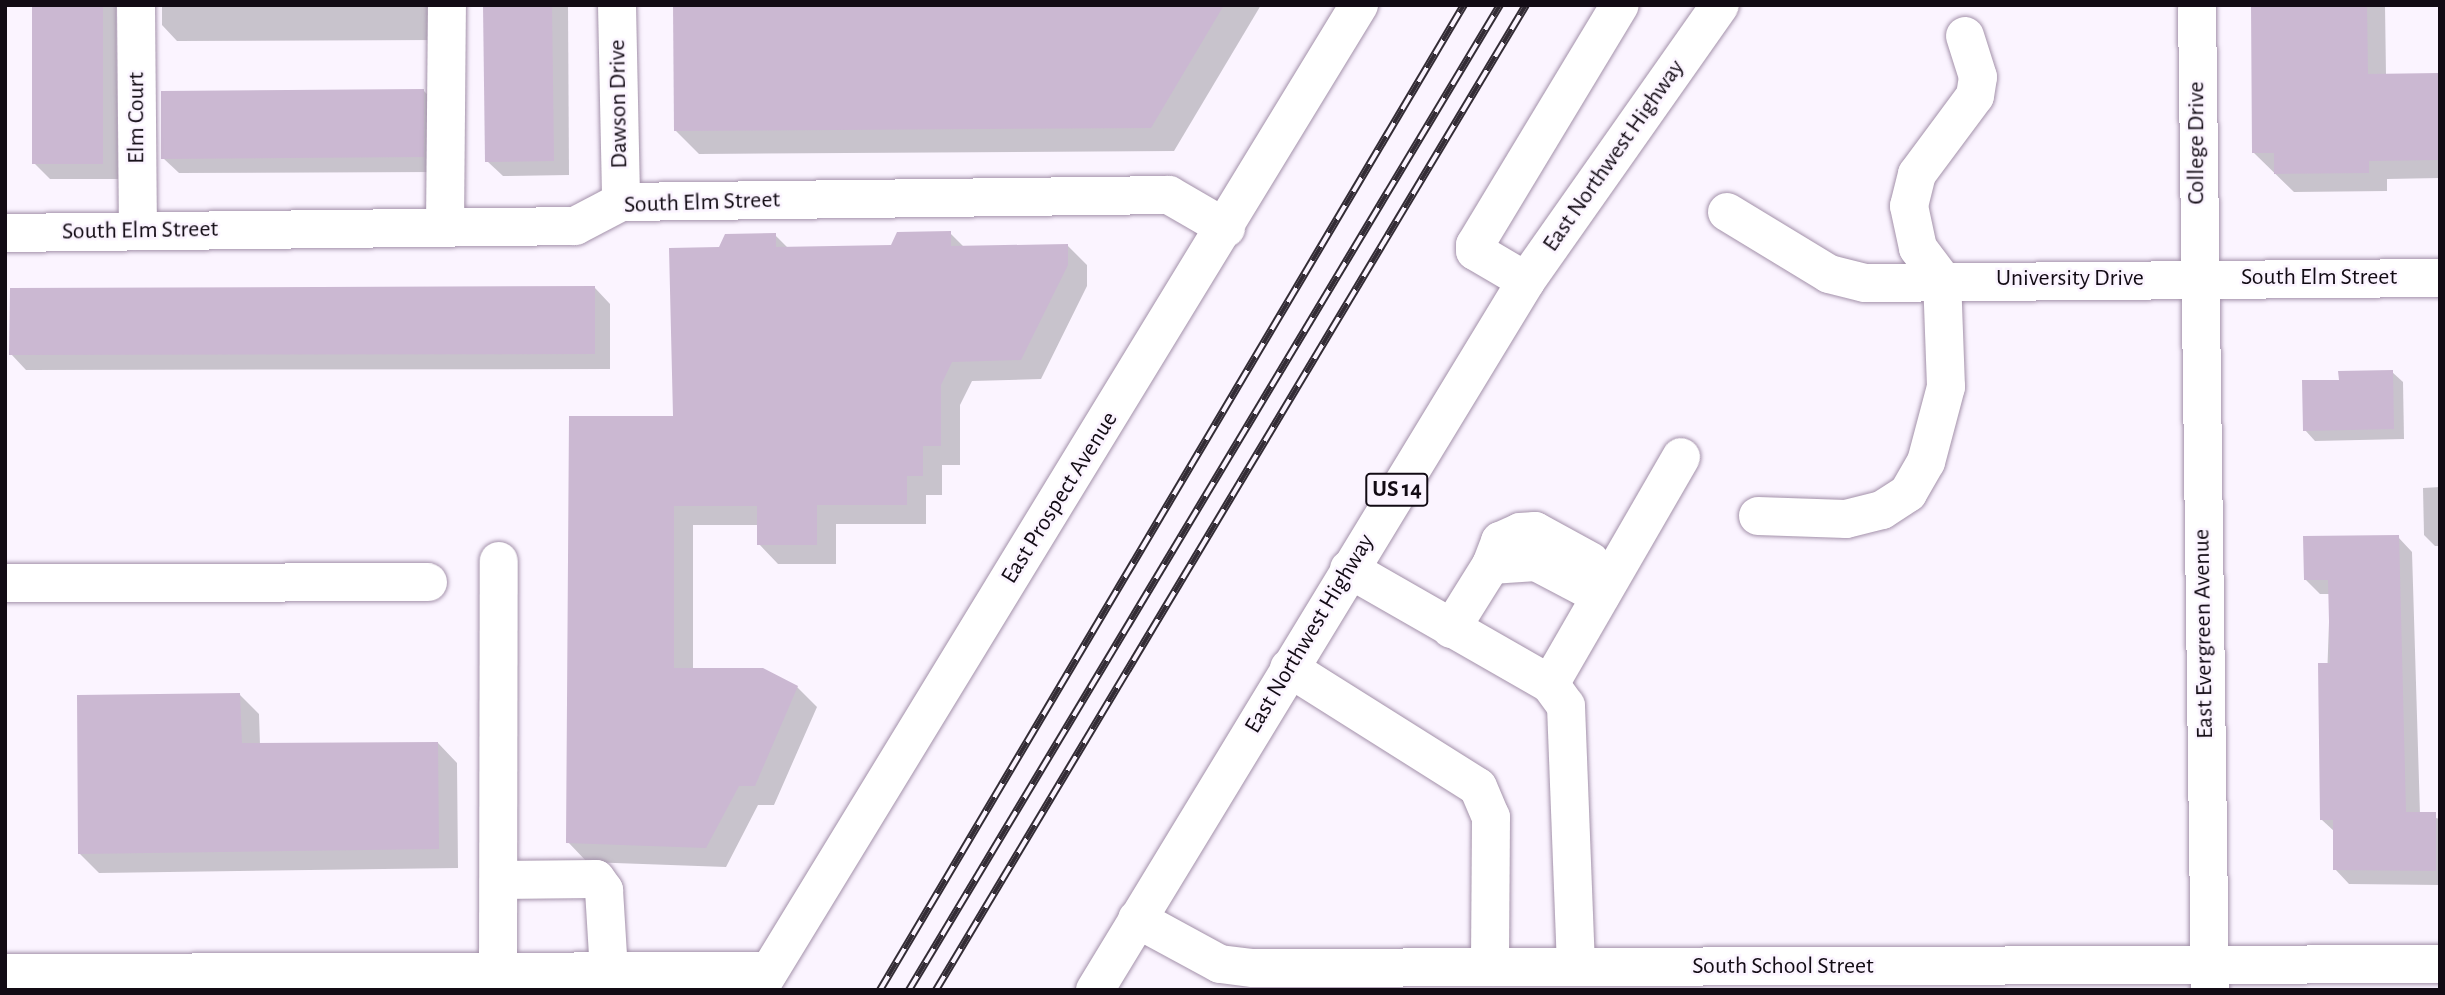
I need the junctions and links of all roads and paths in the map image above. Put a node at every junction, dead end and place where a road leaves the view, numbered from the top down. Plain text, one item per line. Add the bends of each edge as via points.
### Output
1 (136, 5) edge
2 (447, 5) edge
3 (617, 5) edge
4 (1359, 5) edge
5 (1620, 5) edge
6 (1720, 5) edge
7 (2197, 8) dead end
8 (1965, 36) dead end
9 (621, 202) junction
10 (1727, 212) dead end
11 (445, 227) junction
12 (1226, 228) junction
13 (138, 231) junction
14 (5, 233) edge
15 (2198, 278) junction
16 (2440, 278) edge
17 (1942, 280) junction
18 (1526, 281) junction
19 (1681, 457) dead end
20 (1758, 516) dead end
21 (499, 561) dead end
22 (1349, 569) junction
23 (428, 582) dead end
24 (5, 583) edge
25 (1607, 585) junction
26 (1451, 629) junction
27 (1289, 668) junction
28 (1550, 684) junction
29 (499, 880) junction
30 (1137, 919) junction
31 (2440, 964) edge
32 (1490, 967) junction
33 (1576, 967) junction
34 (498, 972) junction
35 (609, 972) junction
36 (5, 973) edge
37 (2210, 977) edge
38 (243, 981) edge
39 (344, 981) edge
40 (764, 981) edge
41 (1095, 990) edge

1 - 13 street, Elm Court
2 - 11 street
3 - 9 street, Dawson Drive
4 - 12 street, East Prospect Avenue
5 - 18 street via 1475,246
6 - 18 street, East Northwest Highway / US 14
7 - 15 street, College Drive
8 - 17 street via 1978,76 1975,96 1917,174 1909,206 1919,248
9 - 11 street, South Elm Street via 575,226
9 - 12 street, South Elm Street via 1169,195
10 - 17 street, University Drive via 1846,281
11 - 13 street, South Elm Street
12 - 40 street, East Prospect Avenue
13 - 14 street, South Elm Street
15 - 16 street, South Elm Street
15 - 17 street, University Drive
15 - 37 street, East Evergreen Avenue
17 - 20 street via 1947,387 1926,461 1908,493 1882,510 1846,519
18 - 22 street, East Northwest Highway / US 14
19 - 25 street
21 - 29 street
22 - 26 street
22 - 27 street, East Northwest Highway / US 14
23 - 24 street
25 - 26 street via 1535,531 1500,541 1491,565
25 - 28 street
26 - 28 street
27 - 30 street, East Northwest Highway / US 14
27 - 32 street via 1478,787 1491,817
28 - 33 street via 1566,706 1571,728
29 - 34 street
29 - 35 street via 596,878 604,890
30 - 32 street, South School Street via 1220,964 1253,968
30 - 41 street, East Northwest Highway / US 14
31 - 37 street, South School Street
32 - 33 street, South School Street
33 - 37 street, South School Street
34 - 35 street
34 - 39 street
35 - 40 street
36 - 38 street
38 - 39 street

